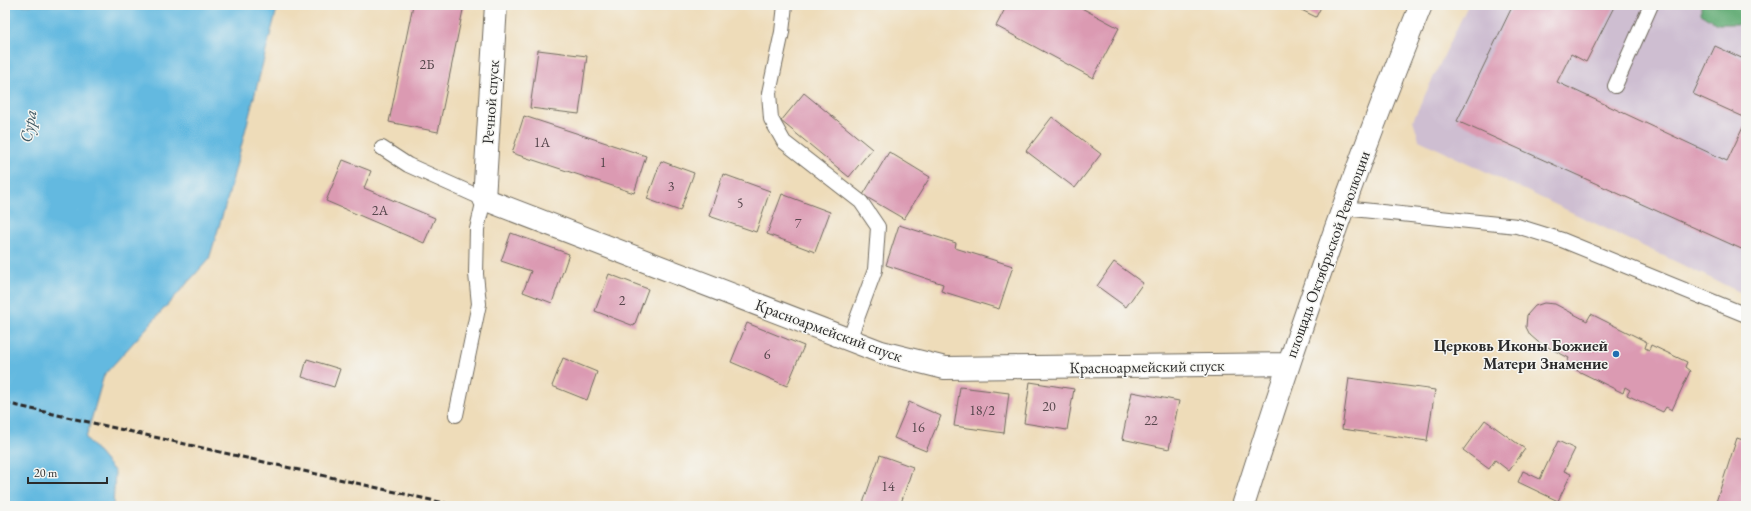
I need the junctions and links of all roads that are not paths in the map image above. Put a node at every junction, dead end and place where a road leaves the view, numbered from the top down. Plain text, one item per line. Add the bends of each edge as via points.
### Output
1 (496, 5) edge
2 (785, 5) edge
3 (1421, 5) edge
4 (1651, 5) edge
5 (1615, 86) dead end
6 (382, 148) dead end
7 (484, 199) junction
8 (1343, 208) junction
9 (1746, 315) edge
10 (849, 340) junction
11 (1288, 364) junction
12 (456, 415) dead end
13 (1243, 506) edge

1 - 7 street, Речной спуск
2 - 10 lane via 769,93 771,119 784,142 861,202 878,227 875,270
3 - 8 street, площадь Октябрьской Революции
4 - 5 lane
6 - 7 lane via 408,165
7 - 10 street, Красноармейский спуск
7 - 12 lane via 477,229 476,274 480,304
8 - 9 lane via 1517,226 1562,240
8 - 11 street, площадь Октябрьской Революции
10 - 11 street, Красноармейский спуск via 881,352 945,368
11 - 13 street, площадь Октябрьской Революции

